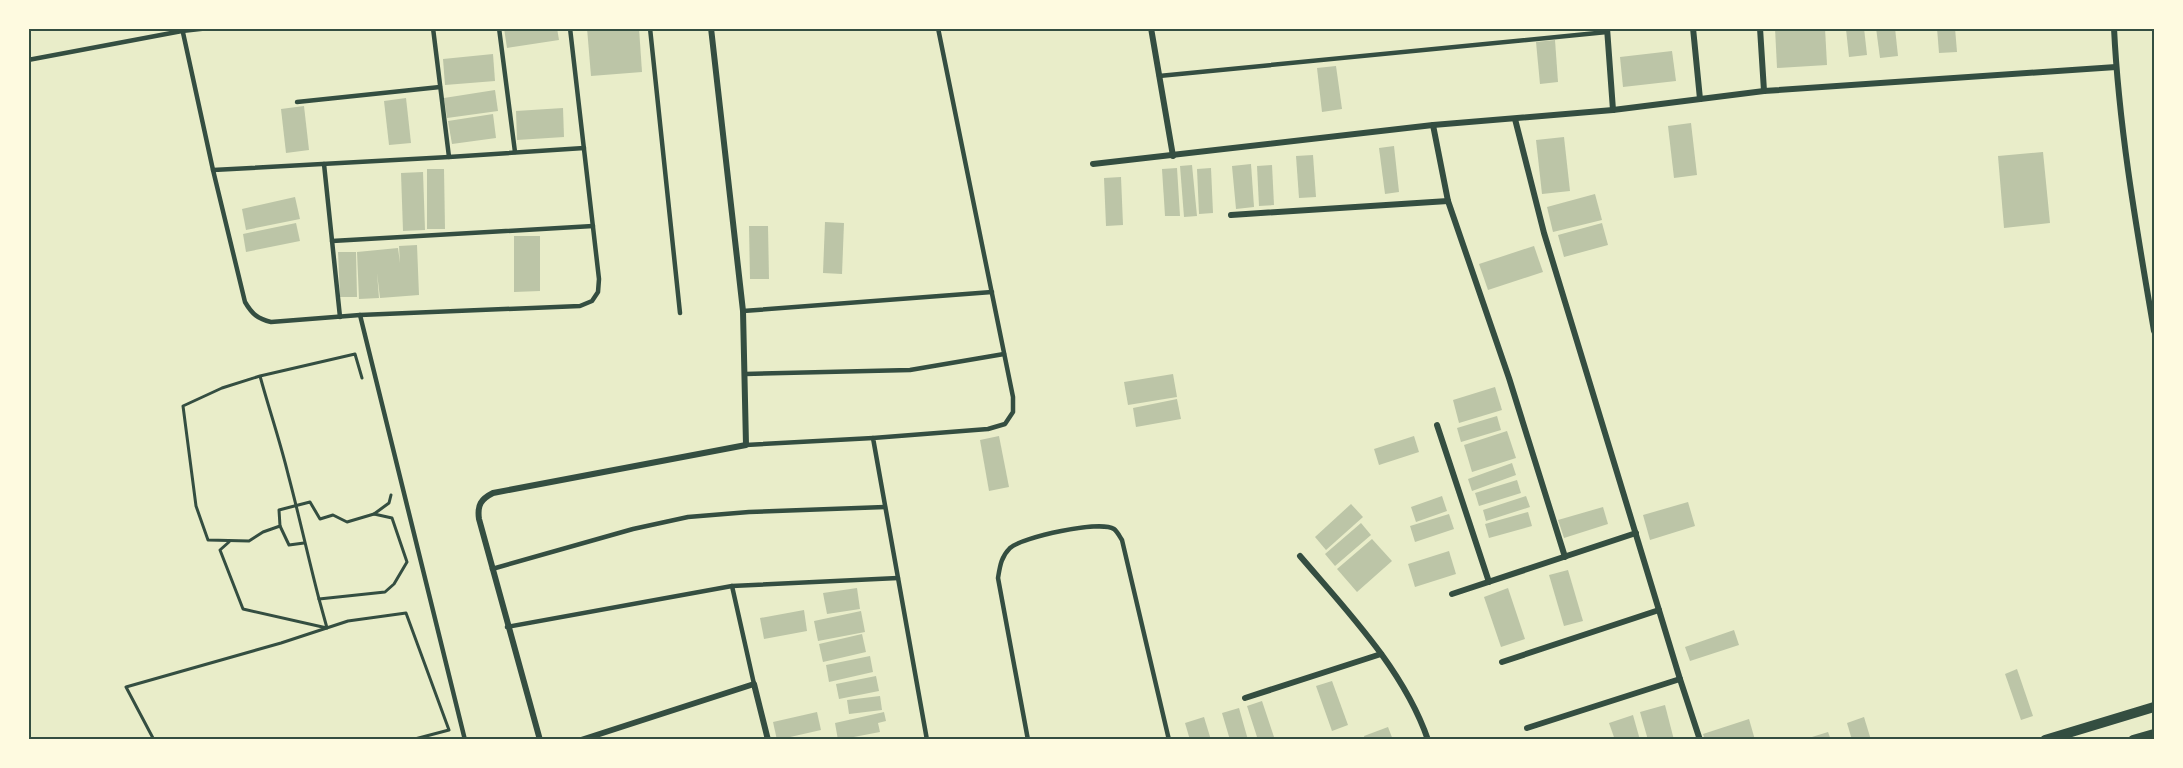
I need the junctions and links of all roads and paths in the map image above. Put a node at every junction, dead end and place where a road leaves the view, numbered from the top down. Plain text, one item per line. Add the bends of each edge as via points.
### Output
1 (209, 28) edge
2 (433, 28) edge
3 (499, 28) edge
4 (570, 28) edge
5 (650, 28) edge
6 (711, 28) edge
7 (938, 28) edge
8 (1151, 28) edge
9 (1694, 28) edge
10 (1760, 28) edge
11 (2114, 28) edge
12 (182, 30) edge
13 (1607, 30) edge
14 (28, 60) edge
15 (2116, 67) junction
16 (1159, 76) junction
17 (440, 87) junction
18 (1764, 91) junction
19 (1700, 99) junction
20 (297, 102) dead end
21 (1613, 110) junction
22 (1515, 119) junction
23 (1433, 125) junction
24 (584, 148) junction
25 (515, 152) junction
26 (1173, 156) junction
27 (449, 157) junction
28 (324, 164) junction
29 (1093, 164) dead end
30 (213, 170) junction
31 (1448, 201) junction
32 (1231, 215) dead end
33 (593, 226) junction
34 (332, 241) junction
35 (992, 292) junction
36 (743, 311) junction
37 (680, 313) dead end
38 (360, 315) junction
39 (340, 317) junction
40 (2154, 331) edge
41 (1004, 354) junction
42 (745, 374) junction
43 (260, 376) junction
44 (365, 387) dead end
45 (1437, 425) dead end
46 (873, 438) junction
47 (746, 445) junction
48 (390, 487) dead end
49 (296, 506) junction
50 (885, 507) junction
51 (374, 514) junction
52 (280, 526) junction
53 (1636, 533) junction
54 (230, 541) junction
55 (304, 543) junction
56 (1300, 556) dead end
57 (1565, 556) junction
58 (492, 569) junction
59 (898, 578) junction
60 (1489, 582) junction
61 (732, 586) junction
62 (1452, 594) dead end
63 (319, 599) junction
64 (1659, 610) junction
65 (507, 627) junction
66 (327, 628) junction
67 (1381, 654) junction
68 (1502, 662) dead end
69 (1680, 679) junction
70 (754, 684) junction
71 (1245, 698) dead end
72 (2154, 707) edge
73 (1527, 728) dead end
74 (2154, 734) edge
75 (2045, 739) edge
76 (154, 740) edge
77 (411, 740) edge
78 (465, 740) edge
79 (540, 740) edge
80 (581, 740) edge
81 (768, 740) edge
82 (927, 740) edge
83 (1028, 740) edge
84 (1169, 740) edge
85 (1428, 740) edge
86 (1701, 740) edge
87 (2133, 740) edge

1 - 12 lane
2 - 17 lane
3 - 25 lane
4 - 24 lane
5 - 37 lane
6 - 36 street
7 - 35 lane
8 - 16 street
9 - 19 street
10 - 18 street
11 - 15 street
12 - 14 lane
12 - 30 lane
13 - 16 lane
13 - 21 street
15 - 18 street
15 - 40 street via 2135,222
16 - 26 street
17 - 20 lane
17 - 27 lane
18 - 19 street
19 - 21 street
21 - 22 street
22 - 23 street
22 - 53 street via 1544,233
23 - 26 street
23 - 31 street
24 - 25 lane
24 - 33 lane
25 - 27 lane
26 - 29 street
27 - 28 lane
28 - 30 lane
28 - 34 lane
30 - 39 lane via 250,312 271,321
31 - 32 street
31 - 57 street
33 - 34 lane
33 - 38 lane via 598,292 592,301 580,306
34 - 39 lane
35 - 36 lane
35 - 41 lane
36 - 42 street
38 - 39 lane
38 - 78 lane
41 - 42 lane via 910,370
41 - 46 lane via 1014,412 1005,424 988,429
42 - 47 street
43 - 44 path via 355,354
43 - 49 path
43 - 54 path via 183,406 190,471 208,540
45 - 60 street
46 - 47 lane
46 - 50 lane
47 - 58 street via 493,493 483,498 477,508
48 - 51 path via 389,504
49 - 51 path via 310,502 320,519 333,515 347,522
49 - 52 path via 279,510
49 - 55 path
50 - 58 lane via 688,517
50 - 59 lane
51 - 63 path via 392,518 407,562 394,584 385,592
52 - 54 path via 249,541
52 - 55 path via 289,545
53 - 57 street
53 - 64 street
54 - 66 path via 220,550 243,609
55 - 63 path
56 - 67 street
57 - 60 street
58 - 65 street
59 - 61 lane
59 - 82 lane
60 - 62 street
61 - 65 lane
61 - 70 lane
63 - 66 path
64 - 68 street
64 - 69 street
65 - 79 street
66 - 76 path via 126,687
66 - 77 path via 406,613 449,730
67 - 71 street
67 - 85 street via 1420,716
69 - 73 street
69 - 86 street
70 - 80 street
70 - 81 street
72 - 75 street
74 - 87 street
83 - 84 lane via 998,578 1001,561 1011,548 1025,540 1098,525 1114,529 1122,540

